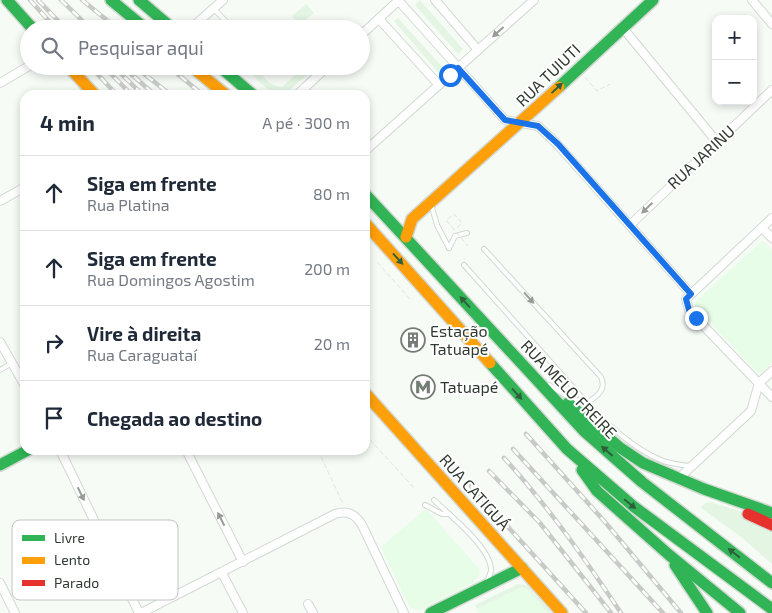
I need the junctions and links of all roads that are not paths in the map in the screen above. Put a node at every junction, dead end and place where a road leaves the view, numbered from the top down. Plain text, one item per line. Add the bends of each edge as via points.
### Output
1 (7, 0) edge
2 (111, 0) edge
3 (139, 0) edge
4 (223, 0) edge
5 (399, 0) edge
6 (435, 0) edge
7 (534, 0) edge
8 (653, 0) edge
9 (752, 0) edge
10 (213, 9) junction
11 (378, 19) junction
12 (25, 20) edge
13 (135, 20) edge
14 (162, 20) edge
15 (200, 20) edge
16 (224, 20) edge
17 (772, 24) edge
18 (370, 27) edge
19 (622, 27) junction
20 (478, 50) junction
21 (458, 68) junction
22 (20, 71) edge
23 (76, 75) edge
24 (202, 75) edge
25 (230, 75) edge
26 (318, 75) edge
27 (0, 83) edge
28 (439, 85) junction
29 (90, 90) edge
30 (220, 90) edge
31 (247, 90) edge
32 (302, 90) edge
33 (772, 90) edge
34 (522, 122) junction
35 (717, 142) junction
36 (370, 147) edge
37 (20, 190) edge
38 (370, 199) edge
39 (0, 201) edge
40 (430, 202) junction
41 (772, 218) edge
42 (630, 225) junction
43 (762, 228) junction
44 (370, 229) edge
45 (467, 233) dead end
46 (406, 237) junction
47 (772, 238) edge
48 (484, 248) dead end
49 (464, 265) dead end
50 (691, 294) junction
51 (0, 342) edge
52 (12, 363) junction
53 (0, 370) edge
54 (772, 370) edge
55 (20, 377) edge
56 (533, 377) junction
57 (759, 383) junction
58 (772, 397) edge
59 (370, 399) edge
60 (555, 400) junction
61 (587, 403) junction
62 (608, 424) junction
63 (619, 446) junction
64 (567, 450) junction
65 (20, 454) edge
66 (62, 455) edge
67 (189, 455) edge
68 (662, 460) junction
69 (0, 465) edge
70 (691, 466) junction
71 (675, 478) junction
72 (704, 489) junction
73 (434, 500) dead end
74 (425, 505) dead end
75 (772, 513) edge
76 (449, 514) junction
77 (94, 520) edge
78 (772, 525) edge
79 (668, 554) junction
80 (243, 562) junction
81 (522, 568) junction
82 (222, 573) junction
83 (0, 583) edge
84 (772, 583) edge
85 (486, 587) junction
86 (178, 594) edge
87 (134, 600) edge
88 (167, 600) edge
89 (308, 604) dead end
90 (772, 609) edge
91 (15, 613) edge
92 (140, 613) edge
93 (243, 613) edge
94 (312, 613) edge
95 (404, 613) edge
96 (431, 613) edge
97 (562, 613) edge
98 (707, 613) edge
99 (740, 613) edge

1 - 12 main road
2 - 13 main road
3 - 14 main road
4 - 10 street
5 - 11 street
5 - 21 street
6 - 20 street
7 -> 20 street
8 - 19 main road, RUA TUIUTI
9 - 17 street
10 - 15 street
10 - 16 lane
11 - 18 street
11 - 28 street
34 -> 19 main road, RUA TUIUTI
19 - 35 street
20 - 21 street
21 - 28 street
21 - 34 street via 505,120
22 - 27 street
23 - 29 main road
24 - 30 main road
25 - 31 main road
26 - 32 street
28 - 36 street
33 - 35 street, RUA JARINU
34 - 40 main road, RUA TUIUTI
34 - 42 street via 538,126 558,144
35 -> 42 street, RUA JARINU
37 - 39 street
38 - 46 main road, RUA MELO FREIRE
40 - 45 lane via 436,224 449,248 455,236
40 - 46 main road, RUA TUIUTI via 412,219
41 - 43 street
42 - 50 street
43 - 47 street
43 - 50 street
44 -> 64 main road
56 -> 46 main road, RUA MELO FREIRE
48 -> 61 lane via 601,377 603,388
49 - 61 lane
50 - 57 street via 686,299 689,310
51 - 52 street
52 - 53 lane
52 - 55 street
54 - 57 street
56 - 60 main road, RUA MELO FREIRE
56 - 61 lane via 570,398
57 - 58 street
57 - 70 street via 751,411
59 - 81 main road, RUA CATIGUÁ
60 - 63 main road via 568,403
84 -> 60 main road, RUA MELO FREIRE via 642,482 584,432
61 - 62 lane
62 - 63 lane
62 - 68 lane
63 - 71 main road via 643,463
64 - 79 main road via 597,491
64 -> 90 main road via 633,506
65 - 69 main road
66 -> 77 street
80 -> 67 street
68 - 70 lane
68 - 71 lane
70 - 71 street
71 - 72 main road
72 - 75 main road
72 - 78 main road via 725,505
73 - 76 lane
74 - 76 lane
76 - 85 lane via 486,554 491,570
79 - 98 main road
79 - 99 main road
80 - 82 street
80 - 95 street via 336,514 347,512 358,519
81 - 85 main road
81 - 97 main road, RUA CATIGUÁ
82 - 86 street
82 - 93 street
83 - 91 street
85 - 96 main road
87 -> 92 street
88 - 92 street
89 - 94 street

